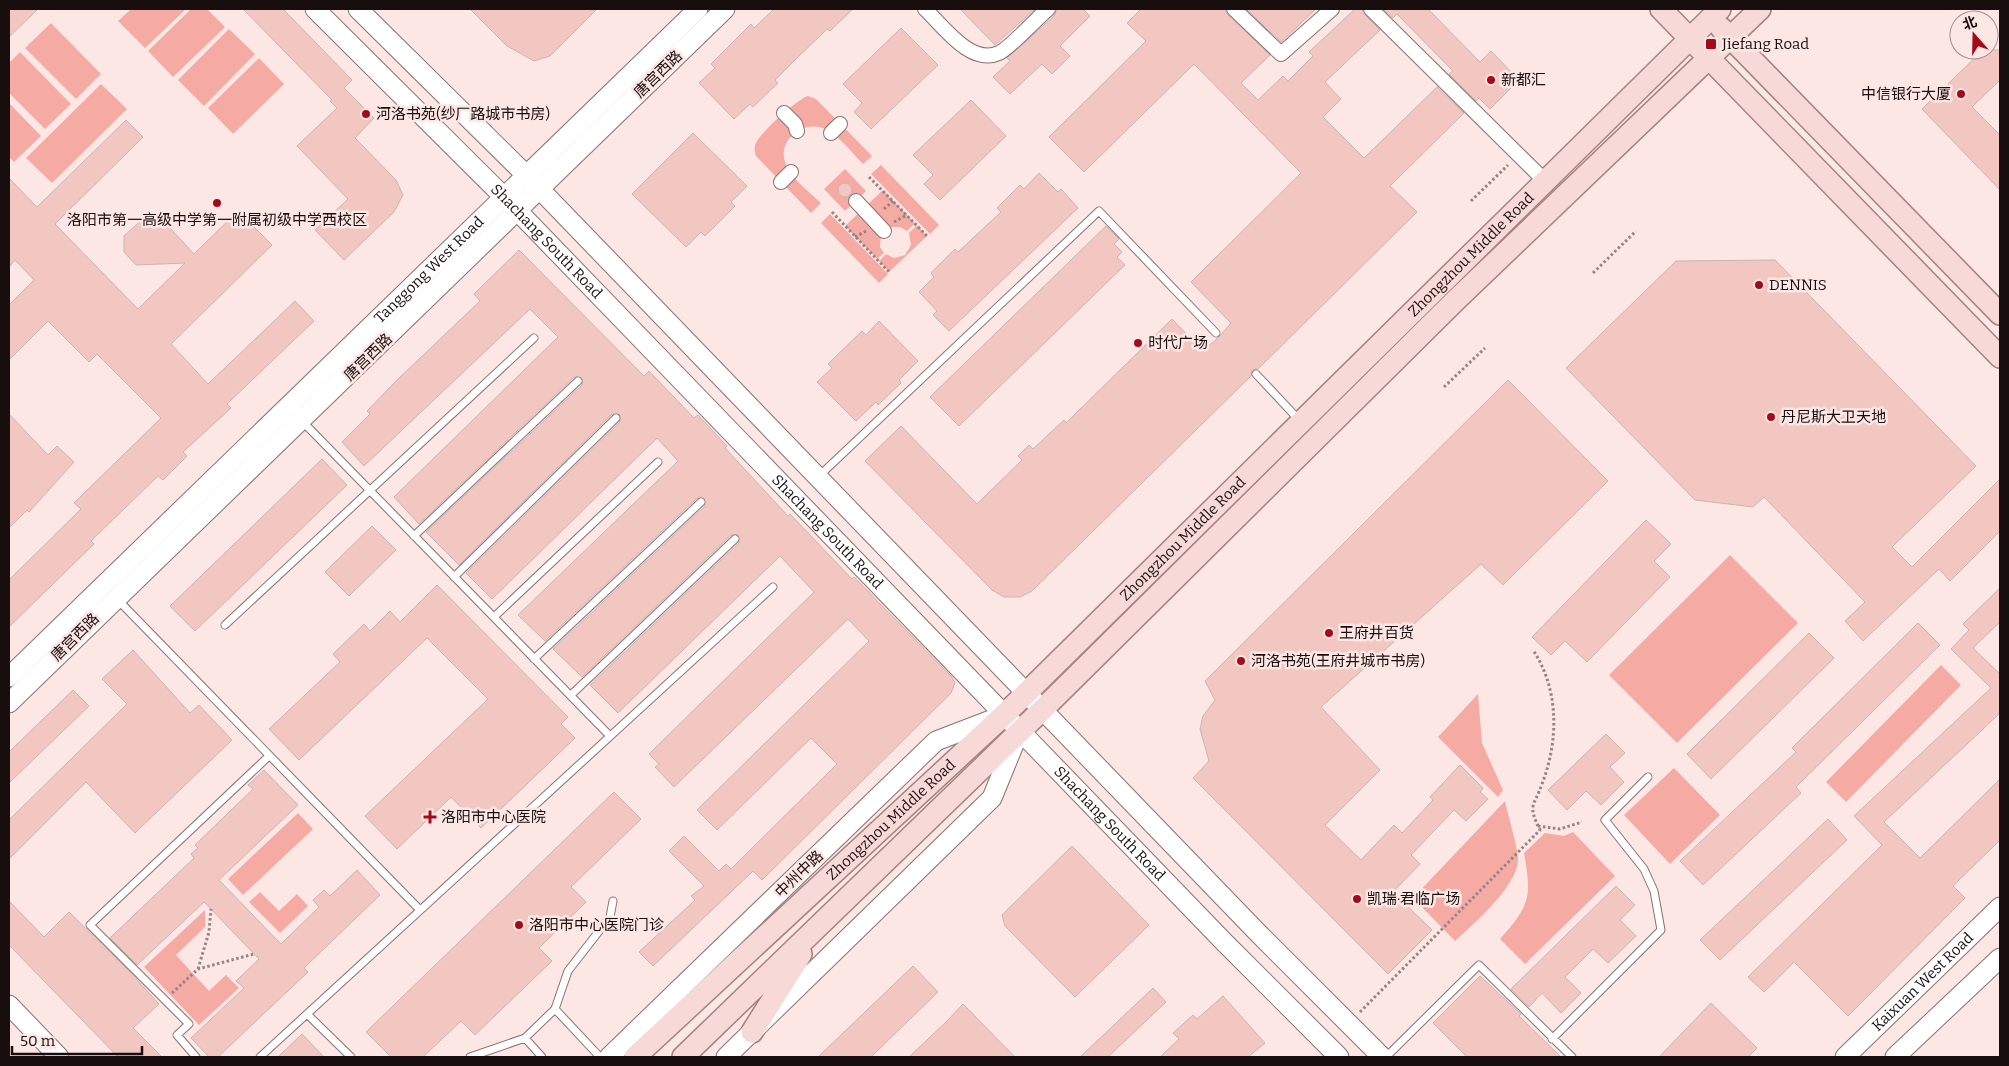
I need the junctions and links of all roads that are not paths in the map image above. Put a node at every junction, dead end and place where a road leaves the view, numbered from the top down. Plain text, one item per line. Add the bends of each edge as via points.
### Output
1 (315, 9) edge
2 (358, 9) edge
3 (698, 9) edge
4 (725, 9) edge
5 (925, 9) edge
6 (1048, 9) edge
7 (1234, 9) edge
8 (1332, 9) edge
9 (1371, 9) edge
10 (1661, 9) edge
11 (1760, 9) edge
12 (1711, 12) edge
13 (1689, 38) junction
14 (1731, 38) junction
15 (1709, 60) junction
16 (784, 113) dead end
17 (797, 131) dead end
18 (1545, 181) junction
19 (534, 183) junction
20 (506, 198) junction
21 (856, 201) dead end
22 (519, 211) junction
23 (884, 231) dead end
24 (2000, 314) edge
25 (1216, 333) dead end
26 (534, 338) dead end
27 (2000, 357) edge
28 (1256, 374) dead end
29 (578, 381) dead end
30 (295, 415) junction
31 (616, 418) dead end
32 (1300, 422) junction
33 (658, 462) dead end
34 (818, 478) junction
35 (370, 491) junction
36 (701, 502) dead end
37 (414, 536) junction
38 (735, 539) dead end
39 (454, 577) junction
40 (772, 587) dead end
41 (110, 592) junction
42 (494, 617) junction
43 (225, 624) dead end
44 (534, 659) junction
45 (9, 677) edge
46 (1025, 692) junction
47 (571, 696) junction
48 (9, 703) edge
49 (1042, 710) junction
50 (1004, 715) junction
51 (1020, 731) junction
52 (610, 736) junction
53 (268, 756) junction
54 (1648, 777) dead end
55 (613, 901) dead end
56 (2000, 907) edge
57 (420, 910) junction
58 (820, 925) junction
59 (2000, 958) edge
60 (9, 1005) edge
61 (554, 1009) junction
62 (307, 1014) junction
63 (752, 1032) junction
64 (525, 1038) junction
65 (1552, 1039) junction
66 (59, 1057) edge
67 (196, 1057) edge
68 (260, 1057) edge
69 (351, 1057) edge
70 (470, 1057) edge
71 (542, 1057) edge
72 (600, 1057) edge
73 (609, 1057) edge
74 (635, 1057) edge
75 (683, 1057) edge
76 (726, 1057) edge
77 (1339, 1057) edge
78 (1382, 1057) edge
79 (1386, 1057) edge
80 (1572, 1057) edge
81 (1845, 1057) edge
82 (1895, 1057) edge

1 - 20 main road, Shachang South Road
2 - 19 main road, Shachang South Road
3 - 19 main road, Tanggong West Road
4 - 19 main road, 唐宫西路
5 - 6 street via 966,48 984,56 1000,53
7 - 8 street via 1281,54
9 - 18 street
10 - 13 main road
11 - 14 main road, Zhongzhou Middle Road
12 - 13 main road, Zhongzhou Middle Road
12 - 14 main road
13 - 15 main road
13 - 18 main road, Zhongzhou Middle Road
14 - 15 main road, Zhongzhou Middle Road
14 - 24 main road
15 - 27 main road
15 - 49 main road, Zhongzhou Middle Road via 1456,300
16 - 17 street
18 - 32 main road, Zhongzhou Middle Road
19 - 20 main road, Tanggong West Road
19 - 22 main road, 唐宫西路
19 - 34 main road, Shachang South Road
20 - 22 main road, Shachang South Road
20 - 30 main road, Tanggong West Road
21 - 23 street
22 - 30 main road, 唐宫西路
22 - 50 main road, Shachang South Road
25 - 34 lane via 1099,211
26 - 35 lane
28 - 32 lane
29 - 37 lane
30 - 35 lane
30 - 41 main road, Tanggong West Road
31 - 39 lane
32 - 46 main road, Zhongzhou Middle Road
33 - 42 lane
34 - 46 main road, Shachang South Road
35 - 37 lane
35 - 43 lane
36 - 44 lane
37 - 39 lane
38 - 47 lane
39 - 42 lane
40 - 52 lane
41 - 45 main road, Tanggong West Road
41 - 48 main road, 唐宫西路
41 - 53 lane
42 - 44 lane
44 - 47 lane
46 - 49 main road, Shachang South Road
46 - 50 main road, Zhongzhou Middle Road
47 - 52 lane
49 - 51 main road, Zhongzhou Middle Road
49 - 78 main road, Shachang South Road
50 - 51 main road, Shachang South Road
50 - 73 main road, 中州中路 via 936,741
50 - 74 main road, Zhongzhou Middle Road
51 - 58 main road, Zhongzhou Middle Road
51 - 63 main road via 992,798
51 - 77 main road, Shachang South Road
52 - 57 lane
53 - 57 lane
53 - 67 lane via 90,925 189,1024 176,1035
54 - 65 lane via 1605,820 1644,869 1654,891 1661,930
55 - 61 lane via 610,917 568,971
56 - 81 main road, Kaixuan West Road
57 - 62 lane
58 - 63 main road
58 - 75 main road, Zhongzhou Middle Road
59 - 82 main road
60 - 66 main road
61 - 64 lane
61 - 72 lane
62 - 68 lane
62 - 69 lane
63 - 76 main road
64 - 70 lane
64 - 71 lane
65 - 79 lane via 1479,965
65 - 80 lane

